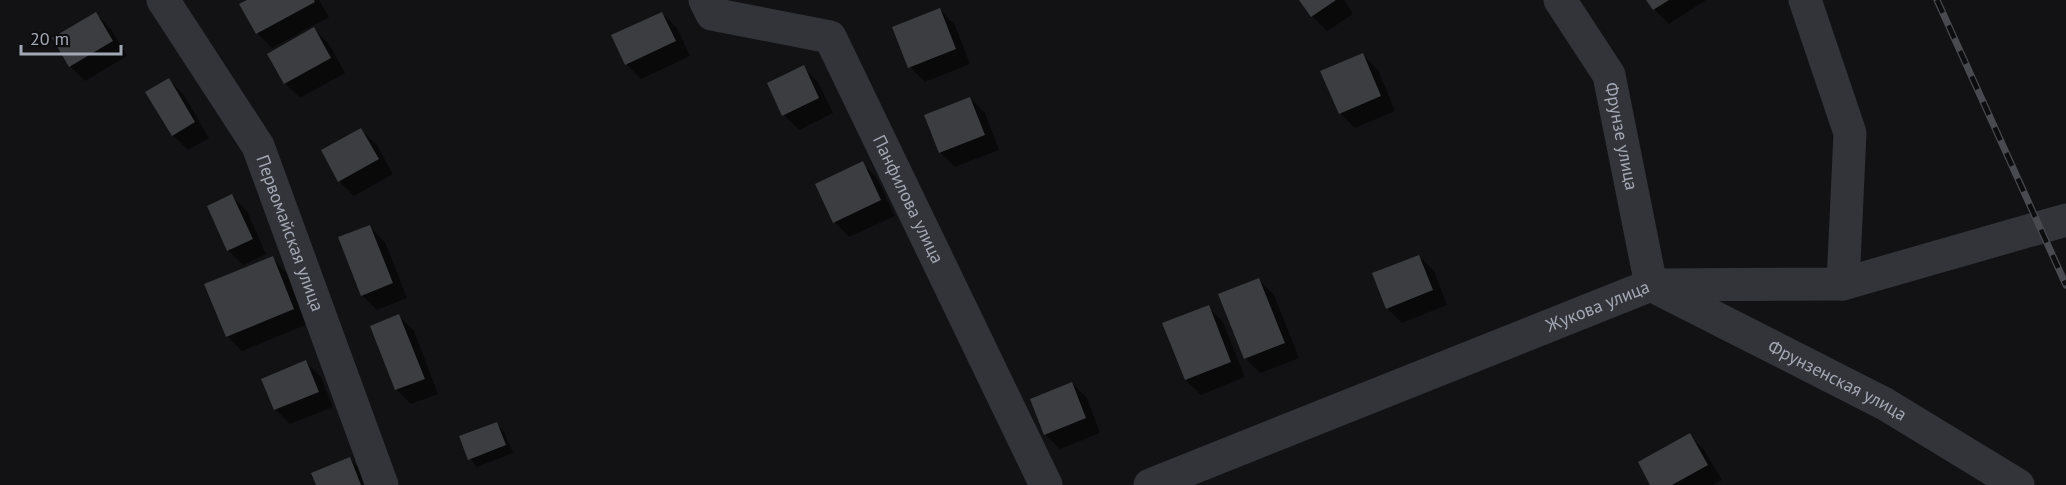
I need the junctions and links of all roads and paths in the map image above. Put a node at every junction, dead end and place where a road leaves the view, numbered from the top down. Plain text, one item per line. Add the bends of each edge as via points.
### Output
1 (163, 0) edge
2 (705, 0) edge
3 (1560, 0) edge
4 (1804, 0) edge
5 (2066, 220) edge
6 (1843, 284) junction
7 (1651, 285) junction
8 (382, 485) edge
9 (1046, 485) edge
10 (1150, 485) edge
11 (2018, 485) edge

1 - 8 street, Первомайская улица via 258,146
2 - 9 street, Панфилова улица via 712,14 830,37
3 - 7 street, Фрунзе улица via 1609,75
4 - 6 street via 1850,133
5 - 6 street, Жукова улица
6 - 7 street, Жукова улица
7 - 10 street, Жукова улица
7 - 11 street, Фрунзенская улица via 1885,404

